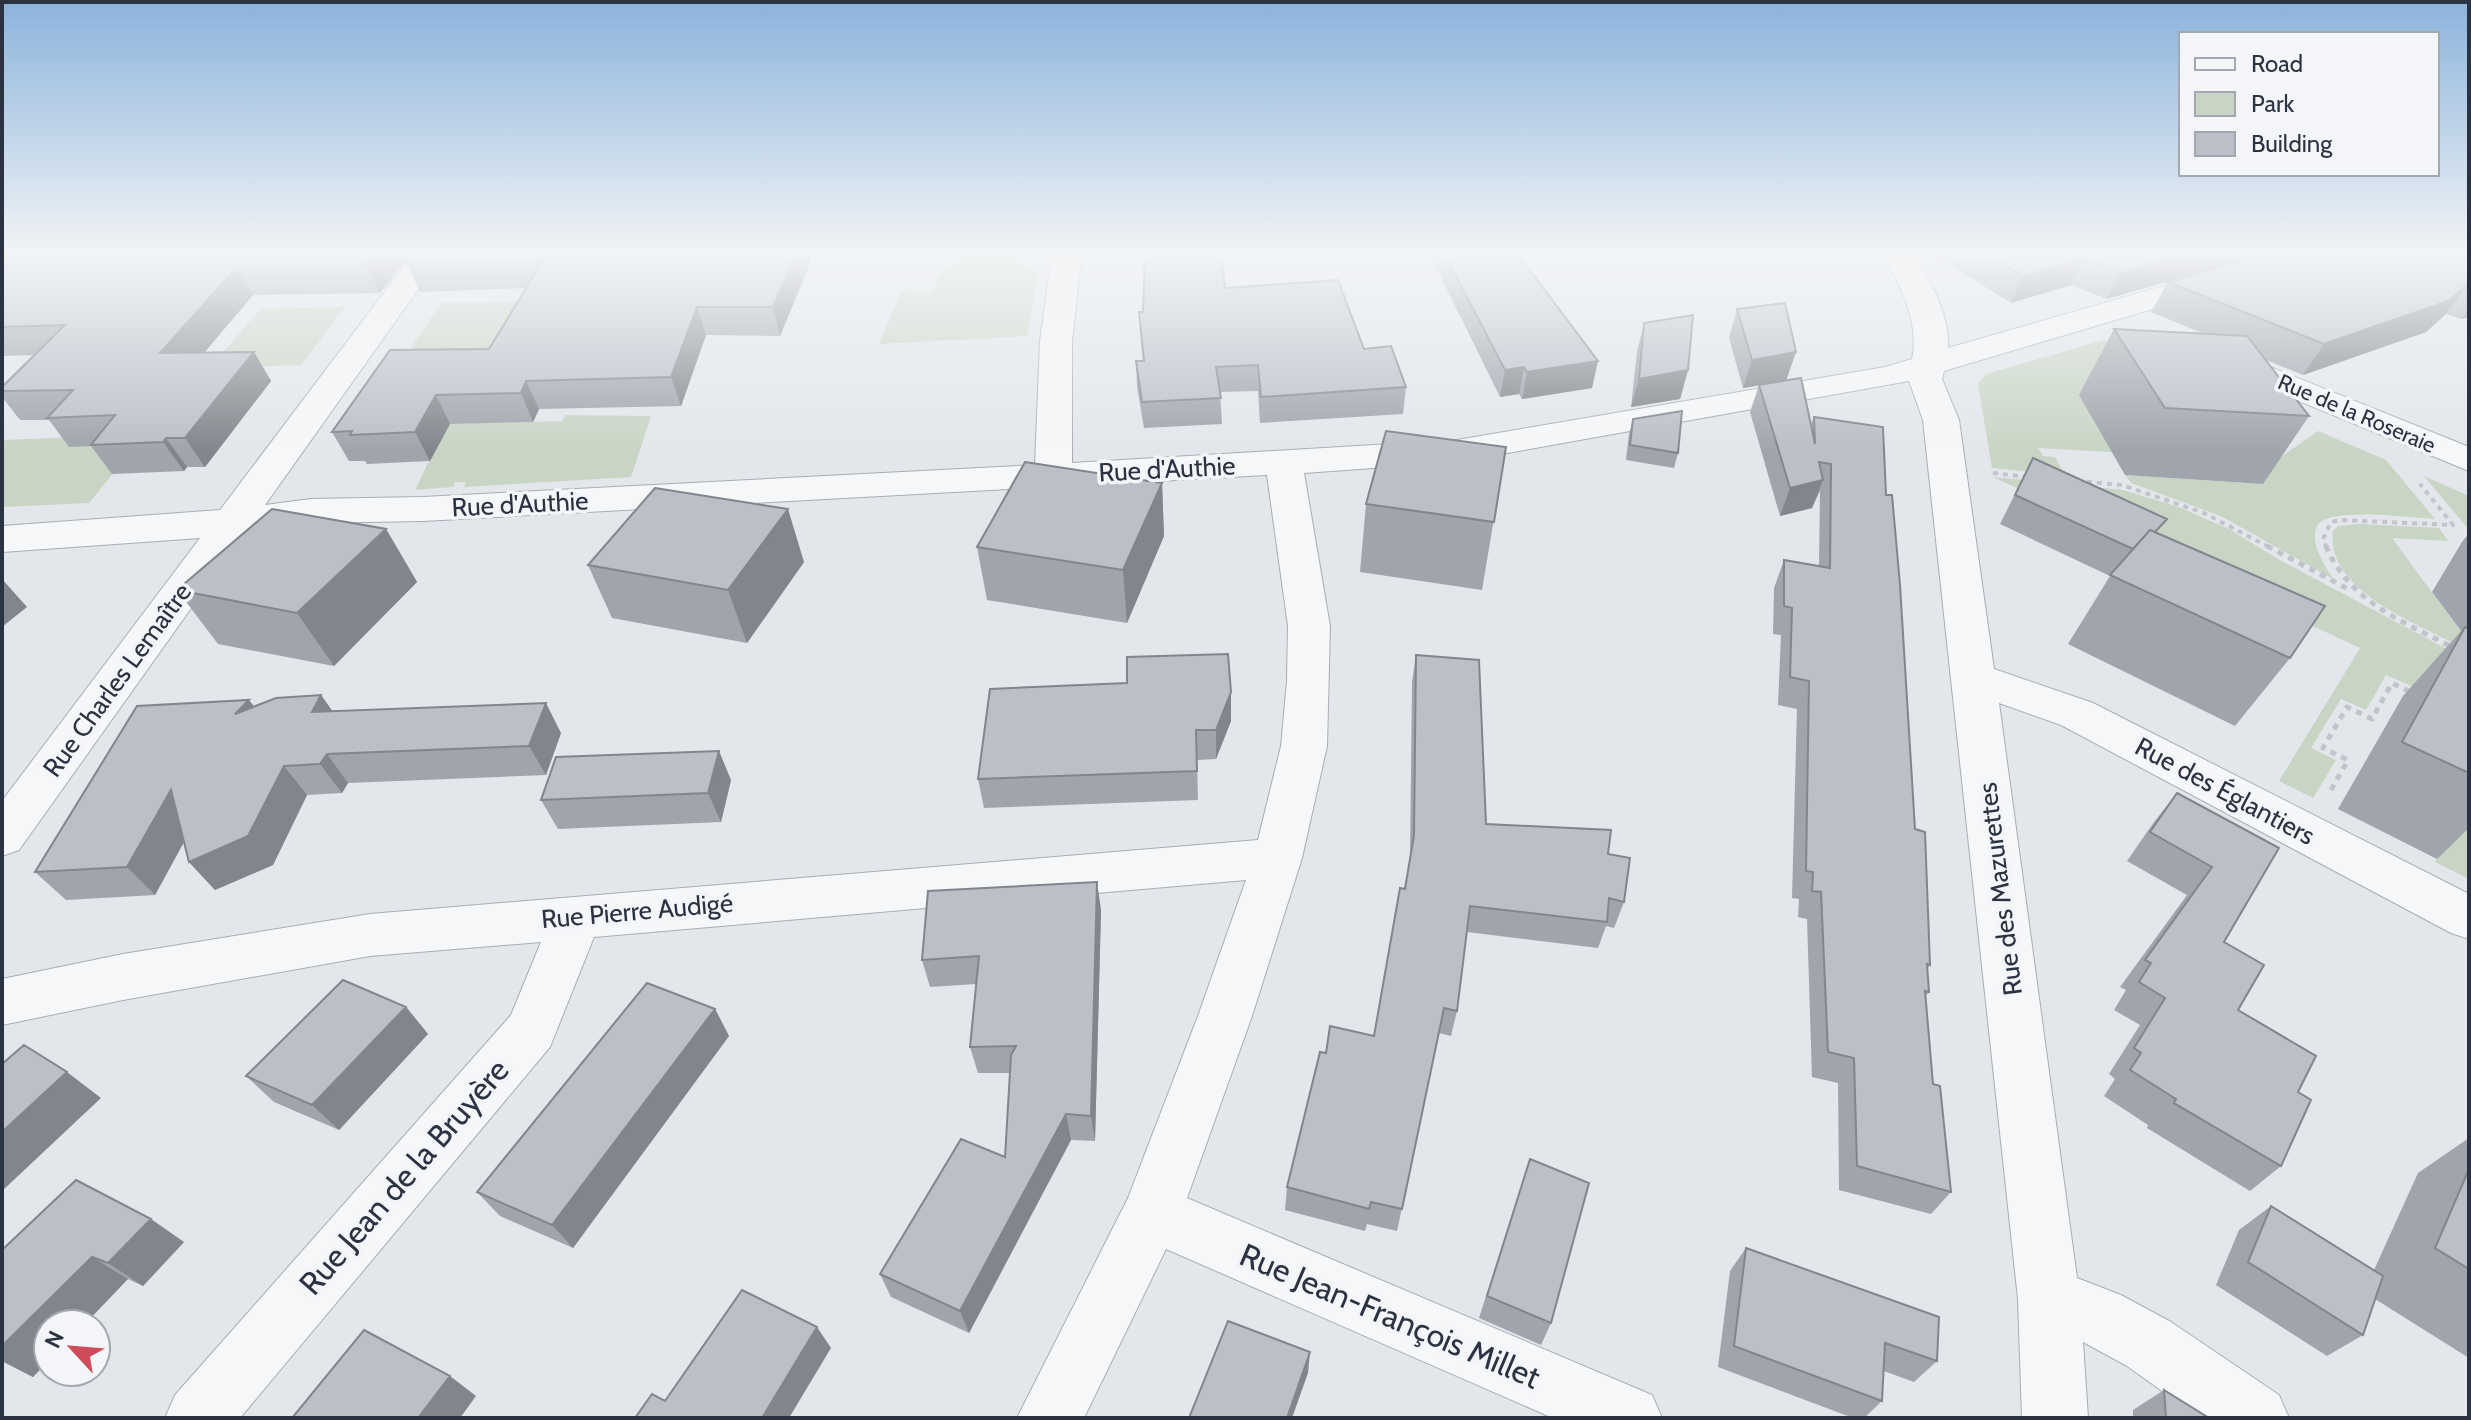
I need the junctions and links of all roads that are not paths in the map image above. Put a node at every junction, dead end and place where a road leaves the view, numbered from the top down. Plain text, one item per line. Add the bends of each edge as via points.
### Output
1 (381, 319) edge
2 (1059, 319) edge
3 (1927, 319) edge
4 (2084, 319) edge
5 (2132, 319) edge
6 (2157, 330) edge
7 (2199, 347) edge
8 (1929, 365) junction
9 (2469, 460) edge
10 (1284, 463) junction
11 (1053, 476) junction
12 (232, 522) junction
13 (2, 539) edge
14 (1974, 678) junction
15 (2, 837) edge
16 (1278, 858) junction
17 (577, 916) junction
18 (2469, 918) edge
19 (2, 1002) edge
20 (1152, 1213) junction
21 (2049, 1299) junction
22 (198, 1418) edge
23 (1050, 1418) edge
24 (1629, 1418) edge
25 (2055, 1418) edge
26 (2256, 1418) edge

1 - 12 street, Rue Charles Lemaître
2 - 11 street
3 - 8 street, Rue des Mazurettes
4 - 8 street, Rue d'Authie
5 - 6 street
7 - 9 street, Rue de la Roseraie
8 - 10 street, Rue d'Authie via 1859,382 1457,451
8 - 14 street, Rue des Mazurettes via 1925,379 1941,420
10 - 11 street, Rue d'Authie
10 - 16 street via 1309,626 1309,681 1304,746
11 - 12 street, Rue d'Authie via 311,511
12 - 13 street, Rue d'Authie
12 - 15 street, Rue Charles Lemaître
14 - 18 street, Rue des Églantiers via 2077,714
14 - 21 street, Rue des Mazurettes
16 - 17 street, Rue Pierre Audigé
16 - 20 street
17 - 19 street, Rue Pierre Audigé via 370,935
17 - 22 street, Rue Jean de la Bruyère via 531,1030
20 - 23 street
20 - 24 street, Rue Jean-François Millet
21 - 25 street, Rue des Mazurettes
21 - 26 street via 2099,1317 2149,1344

